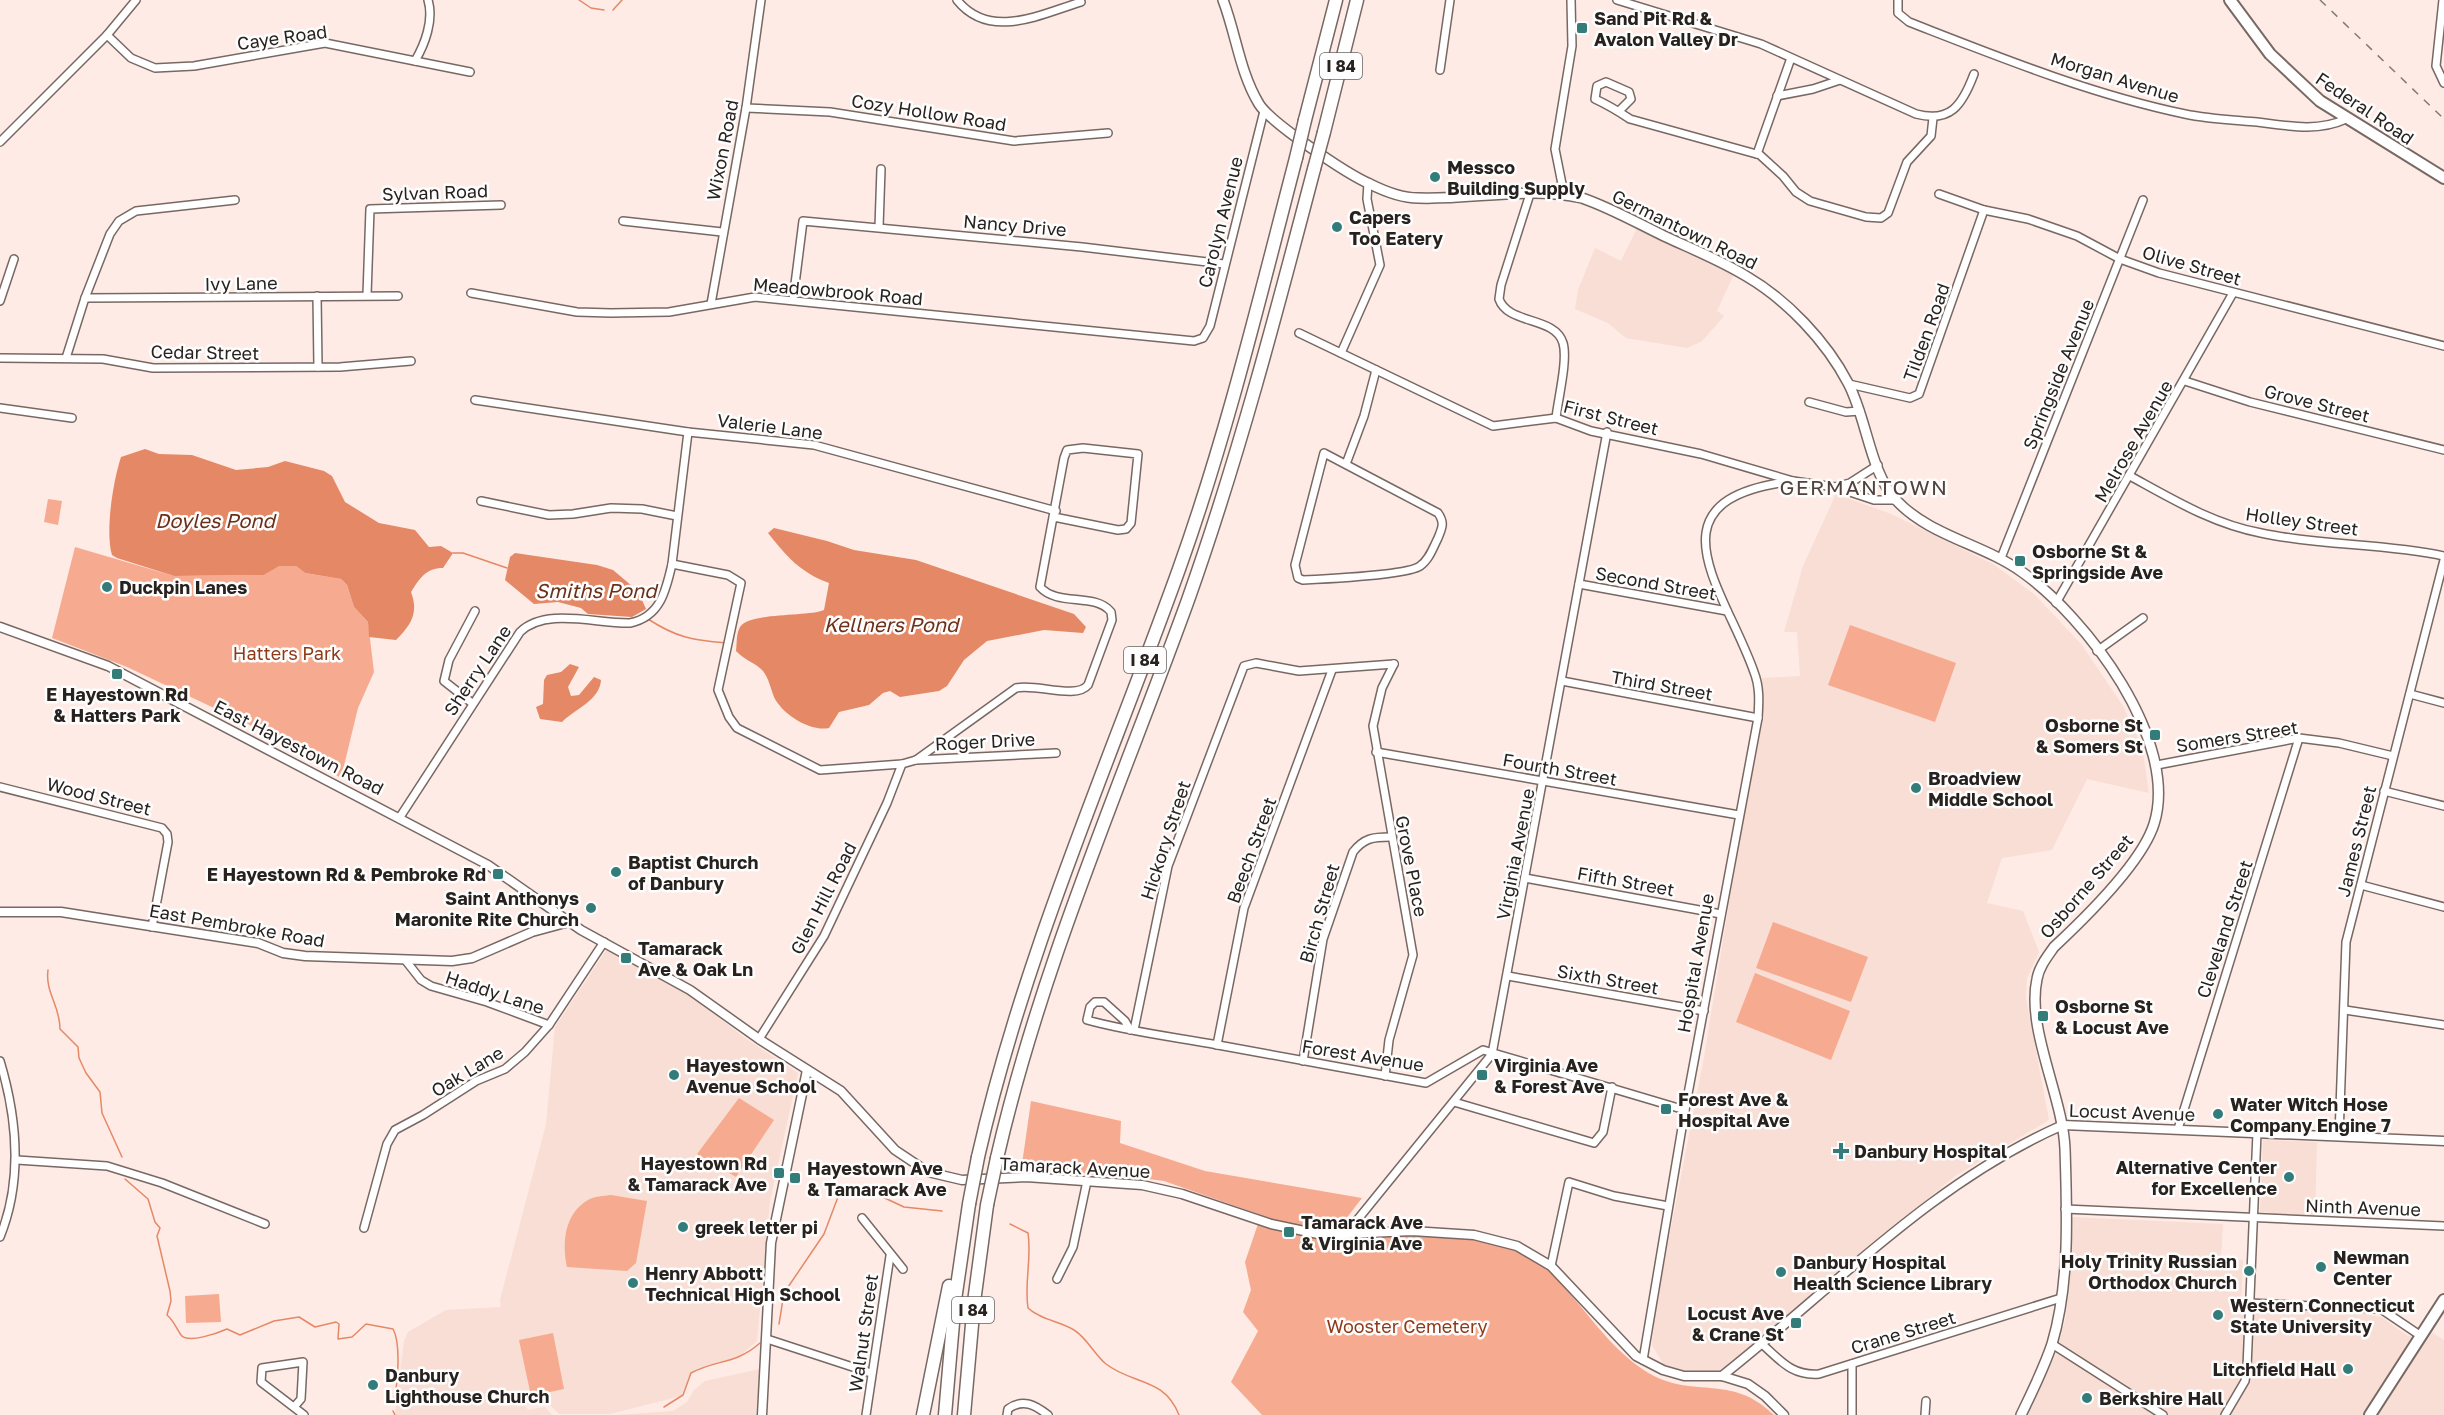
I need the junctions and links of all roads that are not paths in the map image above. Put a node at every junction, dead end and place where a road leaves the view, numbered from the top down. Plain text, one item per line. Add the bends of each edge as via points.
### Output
1 (136, 0) edge
2 (428, 0) edge
3 (760, 0) edge
4 (957, 0) edge
5 (1224, 0) edge
6 (1336, 0) edge
7 (1358, 0) edge
8 (1450, 0) edge
9 (1571, 0) edge
10 (1617, 0) edge
11 (1898, 0) edge
12 (2230, 0) edge
13 (2443, 0) edge
14 (1082, 2) dead end
15 (106, 35) junction
16 (1791, 58) junction
17 (415, 61) junction
18 (1440, 70) dead end
19 (470, 72) dead end
20 (1974, 74) dead end
21 (1840, 80) junction
22 (2444, 83) edge
23 (1777, 96) junction
24 (746, 108) junction
25 (1264, 111) junction
26 (1618, 111) junction
27 (1933, 118) junction
28 (2346, 119) junction
29 (1108, 133) dead end
30 (0, 142) edge
31 (1757, 154) junction
32 (881, 169) dead end
33 (2444, 178) edge
34 (1368, 183) junction
35 (1530, 194) junction
36 (1564, 194) junction
37 (1939, 194) dead end
38 (235, 200) dead end
39 (2143, 200) dead end
40 (501, 205) dead end
41 (1984, 210) junction
42 (623, 221) dead end
43 (879, 227) junction
44 (722, 232) junction
45 (14, 259) dead end
46 (2120, 259) junction
47 (1224, 264) junction
48 (471, 293) dead end
49 (2233, 293) junction
50 (367, 295) junction
51 (317, 296) junction
52 (398, 296) dead end
53 (85, 298) junction
54 (793, 300) junction
55 (0, 301) edge
56 (711, 304) junction
57 (1299, 333) dead end
58 (1203, 338) joint
59 (2444, 346) edge
60 (1341, 353) junction
61 (0, 358) edge
62 (66, 358) junction
63 (411, 361) dead end
64 (318, 367) junction
65 (1376, 370) junction
66 (2185, 381) junction
67 (1849, 384) junction
68 (474, 400) dead end
69 (1809, 402) dead end
70 (0, 408) edge
71 (1860, 411) junction
72 (72, 418) dead end
73 (1556, 418) junction
74 (688, 432) junction
75 (1607, 432) junction
76 (2444, 450) edge
77 (1346, 464) junction
78 (1878, 465) junction
79 (2130, 476) junction
80 (1793, 481) junction
81 (1835, 487) junction
82 (1895, 500) junction
83 (481, 501) dead end
84 (1055, 514) junction
85 (677, 516) junction
86 (1913, 516) joint
87 (2001, 558) junction
88 (2444, 558) edge
89 (672, 564) junction
90 (1579, 584) junction
91 (2056, 603) junction
92 (1727, 610) junction
93 (476, 611) dead end
94 (2144, 618) dead end
95 (0, 627) edge
96 (2097, 651) junction
97 (1332, 670) junction
98 (1562, 681) junction
99 (2410, 694) junction
100 (472, 703) junction
101 (2444, 703) edge
102 (1758, 718) junction
103 (2299, 738) junction
104 (1376, 752) junction
105 (1056, 753) dead end
106 (2393, 756) junction
107 (916, 760) junction
108 (902, 764) junction
109 (2157, 765) junction
110 (1544, 781) junction
111 (0, 787) edge
112 (2384, 791) junction
113 (2444, 806) edge
114 (1739, 816) junction
115 (399, 817) junction
116 (1390, 837) junction
117 (1525, 878) junction
118 (2361, 885) junction
119 (2444, 907) edge
120 (0, 912) edge
121 (1721, 914) junction
122 (569, 922) junction
123 (152, 927) junction
124 (604, 942) junction
125 (406, 961) junction
126 (1508, 976) junction
127 (2345, 1010) junction
128 (1704, 1011) junction
129 (549, 1025) junction
130 (2444, 1025) edge
131 (1132, 1030) junction
132 (759, 1039) junction
133 (1217, 1045) junction
134 (1492, 1054) junction
135 (0, 1061) edge
136 (1303, 1061) junction
137 (807, 1070) junction
138 (1385, 1076) junction
139 (1612, 1087) junction
140 (1454, 1102) junction
141 (1685, 1110) junction
142 (2063, 1125) junction
143 (2178, 1129) junction
144 (2257, 1133) junction
145 (2339, 1136) junction
146 (2444, 1141) edge
147 (17, 1160) junction
148 (1088, 1181) junction
149 (1668, 1206) junction
150 (2066, 1209) junction
151 (861, 1218) dead end
152 (2254, 1218) junction
153 (965, 1223) junction
154 (265, 1224) dead end
155 (2444, 1226) edge
156 (364, 1228) dead end
157 (1349, 1234) junction
158 (0, 1237) edge
159 (890, 1256) junction
160 (1551, 1266) junction
161 (903, 1269) dead end
162 (1057, 1279) dead end
163 (2061, 1298) junction
164 (2444, 1300) edge
165 (974, 1302) junction
166 (2249, 1303) junction
167 (2421, 1336) junction
168 (767, 1339) junction
169 (1762, 1344) junction
170 (2052, 1344) junction
171 (1643, 1360) junction
172 (1852, 1364) junction
173 (871, 1373) junction
174 (1722, 1376) junction
175 (1926, 1401) dead end
176 (294, 1407) junction
177 (304, 1415) edge
178 (762, 1415) edge
179 (867, 1415) edge
180 (923, 1415) edge
181 (945, 1415) edge
182 (964, 1415) edge
183 (970, 1415) edge
184 (1007, 1415) edge
185 (1048, 1415) edge
186 (1784, 1415) edge
187 (1852, 1415) edge
188 (1925, 1415) edge
189 (2021, 1415) edge
190 (2163, 1415) edge
191 (2225, 1415) edge
192 (2370, 1415) edge

1 - 15 street
2 - 17 street via 429,22 423,48
3 - 24 street, Wixon Road
4 - 14 street via 971,14 1002,23
5 - 25 main road via 1245,72
6 - 153 highway, I 84, bridge via 1240,374 1208,481 1027,977 998,1074
7 - 165 highway, I 84, bridge via 1262,368 1220,508 1048,974 1025,1048 987,1205
8 - 18 street
9 - 36 street via 1568,88 1556,140
10 - 16 street via 1730,34
11 - 28 street, Morgan Avenue via 1898,13 1909,22 2098,92 2208,117 2300,127 2329,127
12 - 28 main road, Federal Road via 2270,54
13 - 22 street via 2436,66
15 - 17 street, Caye Road via 131,58 155,68 194,66 325,43
15 - 30 street
16 - 21 street
16 - 23 street
17 - 19 street, Caye Road
20 - 27 street via 1956,107
21 - 23 street
21 - 27 street
23 - 31 street
24 - 29 street, Cozy Hollow Road via 830,112 1014,141
24 - 44 street, Wixon Road
25 - 34 main road, Germantown Road
25 - 47 street, Carolyn Avenue
26 - 26 street via 1595,99 1597,86 1606,82 1629,92 1631,99
26 - 31 street via 1630,119
27 - 31 street via 1931,136 1911,156 1888,213 1881,218 1866,218 1810,201
28 - 33 main road, Federal Road
32 - 43 street
34 - 35 main road, Germantown Road via 1415,198
34 - 60 street via 1367,199 1380,265
35 - 36 main road, Germantown Road
35 - 73 street via 1499,299 1508,310 1551,329 1562,341 1564,355
36 - 67 main road, Germantown Road via 1604,207 1768,290 1809,329
37 - 41 street, Olive Street
38 - 53 street via 136,211 118,221
39 - 46 street, Springside Avenue
40 - 50 street, Sylvan Road via 370,209
41 - 46 street, Olive Street via 2028,219 2077,236
41 - 67 street, Tilden Road via 1919,394 1901,397
42 - 44 street
43 - 47 street, Nancy Drive
43 - 54 street, Nancy Drive via 802,221
44 - 56 street, Wixon Road
45 - 55 street
46 - 49 street, Olive Street
46 - 87 street, Springside Avenue
47 - 58 street, Carolyn Avenue via 1210,326
48 - 56 street, Meadowbrook Road via 592,313 669,312
49 - 59 street, Olive Street
49 - 66 street, Melrose Avenue
50 - 51 street, Ivy Lane
50 - 52 street, Ivy Lane
51 - 53 street, Ivy Lane
51 - 64 street
53 - 62 street
54 - 56 street, Meadowbrook Road via 755,297
54 - 58 street, Meadowbrook Road via 1187,341
57 - 60 street, First Street
60 - 65 street, First Street
61 - 62 street, Cedar Street
62 - 64 street, Cedar Street via 103,359 153,368
63 - 64 street, Cedar Street
65 - 73 street, First Street via 1492,426
65 - 77 street
66 - 76 street, Grove Street via 2250,402
66 - 79 street, Melrose Avenue
67 - 71 main road, Germantown Road
68 - 74 street, Valerie Lane
69 - 71 street via 1846,412
70 - 72 street
71 - 78 main road, Germantown Road
73 - 75 street, First Street via 1591,431
74 - 84 street, Valerie Lane via 814,445
74 - 85 street, Sherry Lane
75 - 80 street, First Street
75 - 90 street, Virginia Avenue
77 - 77 street via 1438,513 1443,527 1421,566 1394,572 1298,578 1295,565 1324,453
78 - 81 street via 1850,483
78 - 82 main road, Germantown Road
79 - 88 street, Holley Street via 2193,511 2260,533 2404,548
79 - 91 street, Melrose Avenue
80 - 81 street, First Street
80 - 92 street, Hospital Avenue via 1748,490 1726,502 1709,522 1706,563
81 - 82 street, First Street via 1874,500
82 - 86 main road, Germantown Road
83 - 85 street via 549,515 610,508
84 - 84 street, Valerie Lane via 1067,450 1138,454 1131,524 1126,529
84 - 107 street via 1040,586 1049,594 1101,604 1111,612 1112,620 1088,685 1075,692 1016,688
85 - 89 street, Sherry Lane
86 - 87 main road, Osborne Street
87 - 91 main road, Osborne Street
88 - 99 street, James Street
89 - 100 street, Sherry Lane via 659,604 639,621 551,619 528,625
89 - 108 street via 728,575 741,583 718,690 737,728 820,770
90 - 92 street, Second Street
90 - 98 street, Virginia Avenue
91 - 96 main road, Osborne Street
92 - 102 street, Hospital Avenue via 1755,674
93 - 100 street via 449,660 444,681
94 - 96 street
95 - 115 street, East Hayestown Road via 108,666
96 - 109 main road, Osborne Street via 2130,697
97 - 104 street, Grove Place via 1394,664 1376,707
97 - 131 street, Hickory Street via 1299,671 1256,663 1244,666 1168,866
97 - 133 street, Beech Street via 1244,908
98 - 102 street, Third Street
98 - 110 street, Virginia Avenue
99 - 101 street
99 - 106 street, James Street
100 - 115 street, Sherry Lane
102 - 114 street, Hospital Avenue
103 - 106 street, Somers Street
103 - 109 street, Somers Street
103 - 143 street, Cleveland Street
104 - 110 street, Fourth Street
104 - 116 street, Grove Place
105 - 107 street, Roger Drive
106 - 112 street, James Street
107 - 108 street
108 - 132 street, Glen Hill Road via 824,936
109 - 142 main road, Osborne Street via 2155,822 2140,854 2054,948 2037,976 2036,1012
110 - 114 street, Fourth Street
110 - 117 street, Virginia Avenue
111 - 123 street, Wood Street via 162,828 168,842
112 - 113 street
112 - 118 street, James Street
114 - 121 street, Hospital Avenue
115 - 122 street, East Hayestown Road via 488,865
116 - 136 street, Birch Street via 1370,838 1353,852 1323,939
116 - 138 street, Grove Place via 1413,956 1389,1040
117 - 121 street, Fifth Street
117 - 126 street, Virginia Avenue
118 - 119 street
118 - 127 street, James Street via 2346,942
120 - 123 street, East Pembroke Road via 61,912
121 - 128 street, Hospital Avenue
122 - 124 street, Tamarack Avenue
122 - 125 street, East Pembroke Road via 532,932 472,958
123 - 125 street, East Pembroke Road via 258,943 304,956
124 - 129 street, Oak Lane
124 - 132 street, Tamarack Avenue via 690,990
125 - 129 street, Haddy Lane via 431,987
126 - 128 street, Sixth Street
126 - 134 street, Virginia Avenue
127 - 130 street
127 - 145 street, James Street
128 - 141 street, Hospital Avenue
129 - 156 street, Oak Lane via 505,1069 476,1080 394,1130
131 - 131 street, Forest Avenue via 1104,1002 1095,1002 1090,1007 1087,1020
131 - 133 street, Forest Avenue
132 - 137 street, Tamarack Avenue
133 - 136 street, Forest Avenue
134 - 138 street, Forest Avenue via 1483,1050 1470,1055 1426,1083
134 - 139 street, Forest Avenue
134 - 140 street, Virginia Avenue
135 - 147 street via 9,1091
136 - 138 street, Forest Avenue
137 - 148 street, Tamarack Avenue via 845,1094 895,1150 928,1172 962,1180
137 - 168 street via 776,1210
139 - 140 street via 1603,1132 1594,1143
139 - 141 street, Forest Avenue
140 - 157 street, Virginia Avenue
141 - 149 street, Hospital Avenue
142 - 143 street, Locust Avenue
142 - 150 main road, Osborne Street
142 - 169 street, Locust Avenue via 2031,1139 1947,1192
143 - 144 street, Locust Avenue
144 - 145 street, Locust Avenue
144 - 152 street
145 - 146 street, Locust Avenue
147 - 154 street via 107,1166
147 - 158 street
148 - 157 street, Tamarack Avenue via 1158,1188 1304,1232
148 - 162 street via 1073,1247
149 - 160 street via 1614,1196 1569,1182
149 - 171 street, Hospital Avenue
150 - 152 street, Ninth Avenue
150 - 163 main road, Osborne Street
151 - 159 street
152 - 155 street, Ninth Avenue
152 - 166 street
153 - 180 highway
153 - 181 highway, I 84
157 - 160 street, Tamarack Avenue via 1412,1231 1474,1235 1517,1246
159 - 161 street
159 - 173 street, Walnut Street
160 - 171 street, Tamarack Avenue via 1625,1347
163 - 170 main road, Osborne Street
163 - 172 street, Crane Street
164 - 167 main road
165 - 182 highway, I 84
165 - 183 highway
166 - 167 street via 2381,1309
166 - 191 street via 2245,1381
167 - 192 main road
168 - 173 street
168 - 178 street
169 - 172 street, Crane Street via 1803,1375
169 - 174 street, Locust Avenue
170 - 189 main road, Osborne Street
170 - 190 street
171 - 174 street via 1684,1376
172 - 187 street
173 - 179 street, Walnut Street
174 - 186 street via 1755,1389
175 - 188 street
176 - 176 street via 261,1382 262,1368 303,1362 301,1399
176 - 177 street
184 - 185 street via 1016,1403 1028,1403

